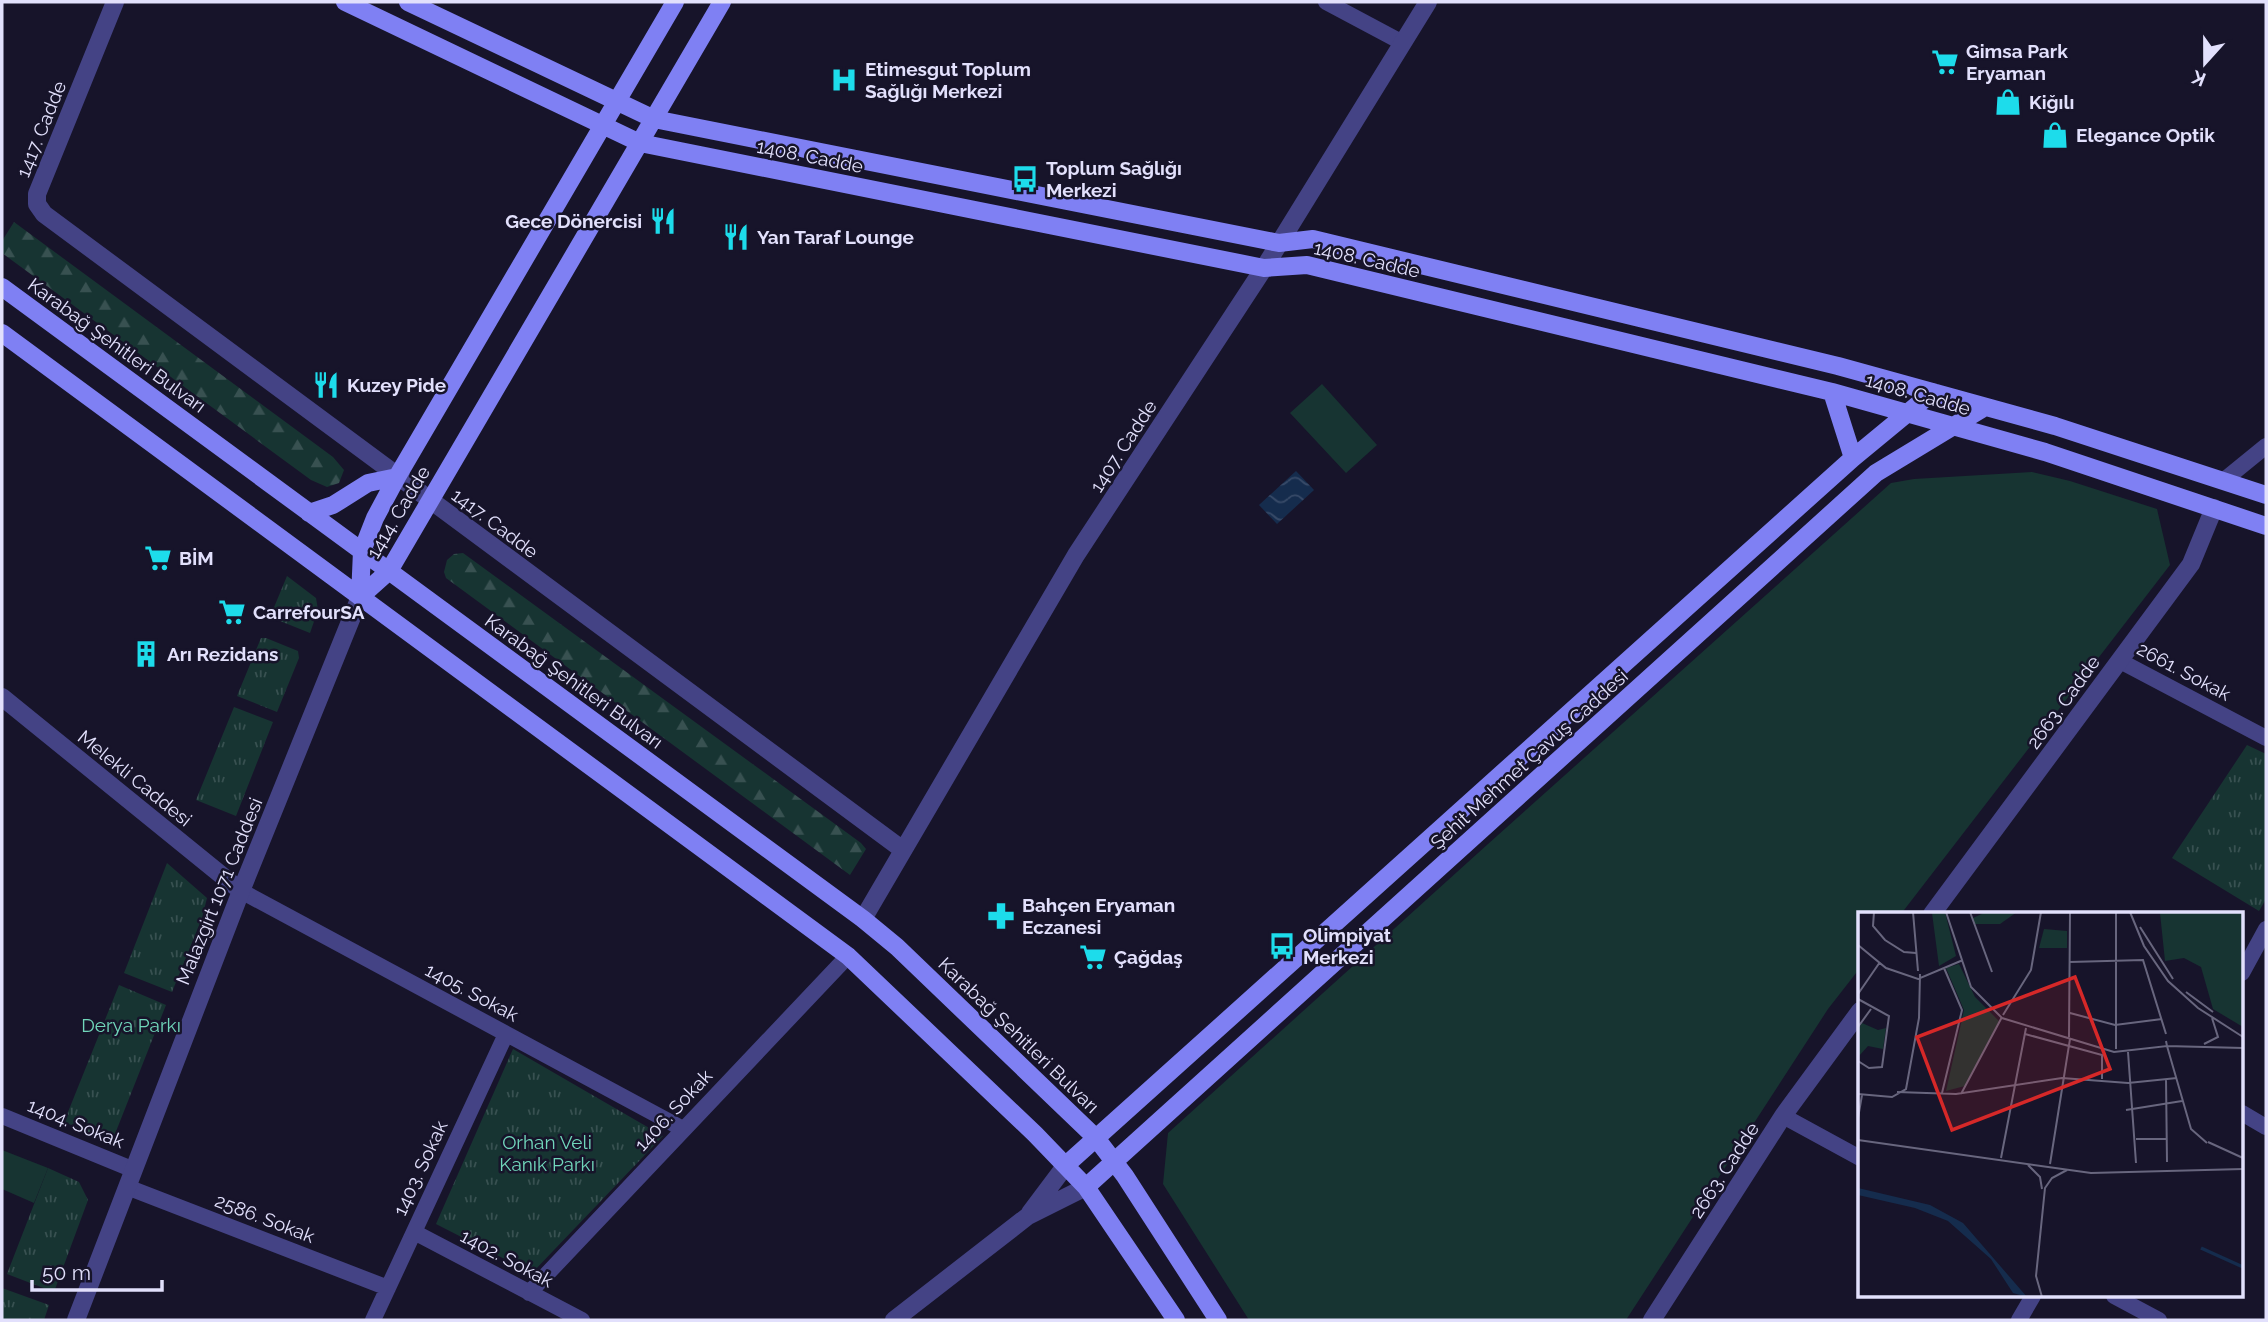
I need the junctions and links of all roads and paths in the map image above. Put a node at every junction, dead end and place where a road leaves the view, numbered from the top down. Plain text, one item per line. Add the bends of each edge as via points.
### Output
1 (115, 2) edge
2 (345, 2) edge
3 (408, 2) edge
4 (675, 2) edge
5 (722, 2) edge
6 (1326, 2) edge
7 (1428, 2) edge
8 (1402, 43) junction
9 (617, 102) junction
10 (654, 119) junction
11 (603, 125) junction
12 (640, 143) junction
13 (1279, 243) junction
14 (1264, 268) junction
15 (2, 287) edge
16 (2, 333) edge
17 (1832, 392) junction
18 (1933, 392) junction
19 (1985, 407) junction
20 (1908, 413) junction
21 (1954, 426) junction
22 (2266, 446) edge
23 (1853, 458) junction
24 (397, 477) junction
25 (2223, 481) junction
26 (2266, 495) edge
27 (430, 501) junction
28 (2214, 508) junction
29 (310, 513) junction
30 (2266, 526) edge
31 (362, 551) junction
32 (389, 571) junction
33 (360, 597) junction
34 (2120, 660) junction
35 (2, 697) edge
36 (2266, 738) edge
37 (904, 850) junction
38 (241, 891) junction
39 (1933, 912) edge
40 (863, 919) junction
41 (2266, 929) edge
42 (848, 956) junction
43 (2244, 969) edge
44 (1858, 1014) edge
45 (506, 1034) junction
46 (2244, 1115) edge
47 (2, 1116) edge
48 (1783, 1116) junction
49 (2266, 1128) edge
50 (683, 1129) junction
51 (1096, 1138) junction
52 (1858, 1157) edge
53 (1114, 1162) junction
54 (1066, 1165) junction
55 (134, 1170) junction
56 (127, 1187) junction
57 (1086, 1187) junction
58 (1028, 1216) junction
59 (414, 1232) junction
60 (388, 1288) junction
61 (529, 1293) junction
62 (2032, 1298) edge
63 (2118, 1298) edge
64 (76, 1320) edge
65 (373, 1320) edge
66 (582, 1320) edge
67 (894, 1320) edge
68 (1176, 1320) edge
69 (1217, 1320) edge
70 (1652, 1320) edge
71 (2019, 1320) edge
72 (2159, 1320) edge

1 - 24 street, 1417. Cadde via 37,194 37,204 44,214
2 - 11 main road, 1408. Cadde
3 - 9 main road, 1408. Cadde
4 - 9 main road, 1414. Cadde
5 - 10 main road, 1414. Cadde
6 - 8 street
7 - 8 street, 1407. Cadde
8 - 13 street, 1407. Cadde
9 - 10 main road, 1408. Cadde
9 - 11 main road, 1414. Cadde
10 - 12 main road, 1414. Cadde
10 - 13 main road, 1408. Cadde
11 - 12 main road, 1408. Cadde
11 - 24 main road, 1414. Cadde
12 - 14 main road, 1408. Cadde
12 - 27 main road, 1414. Cadde
13 - 14 street, 1407. Cadde
13 - 18 main road, 1408. Cadde via 1313,239
14 - 17 main road, 1408. Cadde via 1307,265
14 - 37 street, 1407. Cadde via 1076,555
15 - 29 main road, Karabağ Şehitleri Bulvarı
16 - 33 main road
17 - 20 main road, 1408. Cadde
17 - 23 main road
18 - 19 main road, 1408. Cadde
18 - 20 main road, Şehit Mehmet Çavuş Caddesi
19 - 21 main road, Şehit Mehmet Çavuş Caddesi
19 - 25 main road, 1408. Cadde
20 - 21 main road, 1408. Cadde
20 - 23 main road, Şehit Mehmet Çavuş Caddesi
21 - 28 main road, 1408. Cadde
21 - 53 main road, Şehit Mehmet Çavuş Caddesi via 1876,473
22 - 25 street
23 - 51 main road, Şehit Mehmet Çavuş Caddesi
24 - 27 street, 1417. Cadde
24 - 29 main road via 368,483
24 - 31 main road, 1414. Cadde
25 - 26 main road, 1408. Cadde
25 - 28 main road
27 - 32 main road, 1414. Cadde
27 - 37 street, 1417. Cadde
28 - 30 main road, 1408. Cadde
28 - 34 street, 2663. Cadde via 2191,564
29 - 31 main road, Karabağ Şehitleri Bulvarı
31 - 32 main road, Karabağ Şehitleri Bulvarı
31 - 33 main road, 1414. Cadde
32 - 33 main road, 1414. Cadde
32 - 40 main road, Karabağ Şehitleri Bulvarı
33 - 38 street, Malazgirt 1071 Caddesi
33 - 42 main road
34 - 36 street, 2661. Sokak
34 - 39 street, 2663. Cadde
35 - 38 street, Melekli Caddesi
37 - 40 street, 1407. Cadde
38 - 45 street, 1405. Sokak
38 - 55 street, Malazgirt 1071 Caddesi
40 - 51 main road, Karabağ Şehitleri Bulvarı
41 - 43 street
42 - 50 street, 1406. Sokak
42 - 54 main road
44 - 48 street, 2663. Cadde
45 - 50 street, 1405. Sokak
45 - 59 street, 1403. Sokak
46 - 49 street
47 - 55 street, 1404. Sokak
48 - 52 street
48 - 70 street, 2663. Cadde
50 - 61 street, 1406. Sokak
51 - 53 main road, Karabağ Şehitleri Bulvarı
51 - 54 main road, Şehit Mehmet Çavuş Caddesi
53 - 57 main road, Şehit Mehmet Çavuş Caddesi
53 - 69 main road, Karabağ Şehitleri Bulvarı
54 - 57 main road
54 - 58 street
55 - 56 street, Malazgirt 1071 Caddesi
56 - 60 street, 2586. Sokak
56 - 64 street, Malazgirt 1071 Caddesi
57 - 58 street
57 - 68 main road
58 - 67 street
59 - 60 street, 1403. Sokak
59 - 61 street, 1402. Sokak
60 - 65 street, 1403. Sokak
61 - 66 street, 1402. Sokak
62 - 71 street
63 - 72 street

